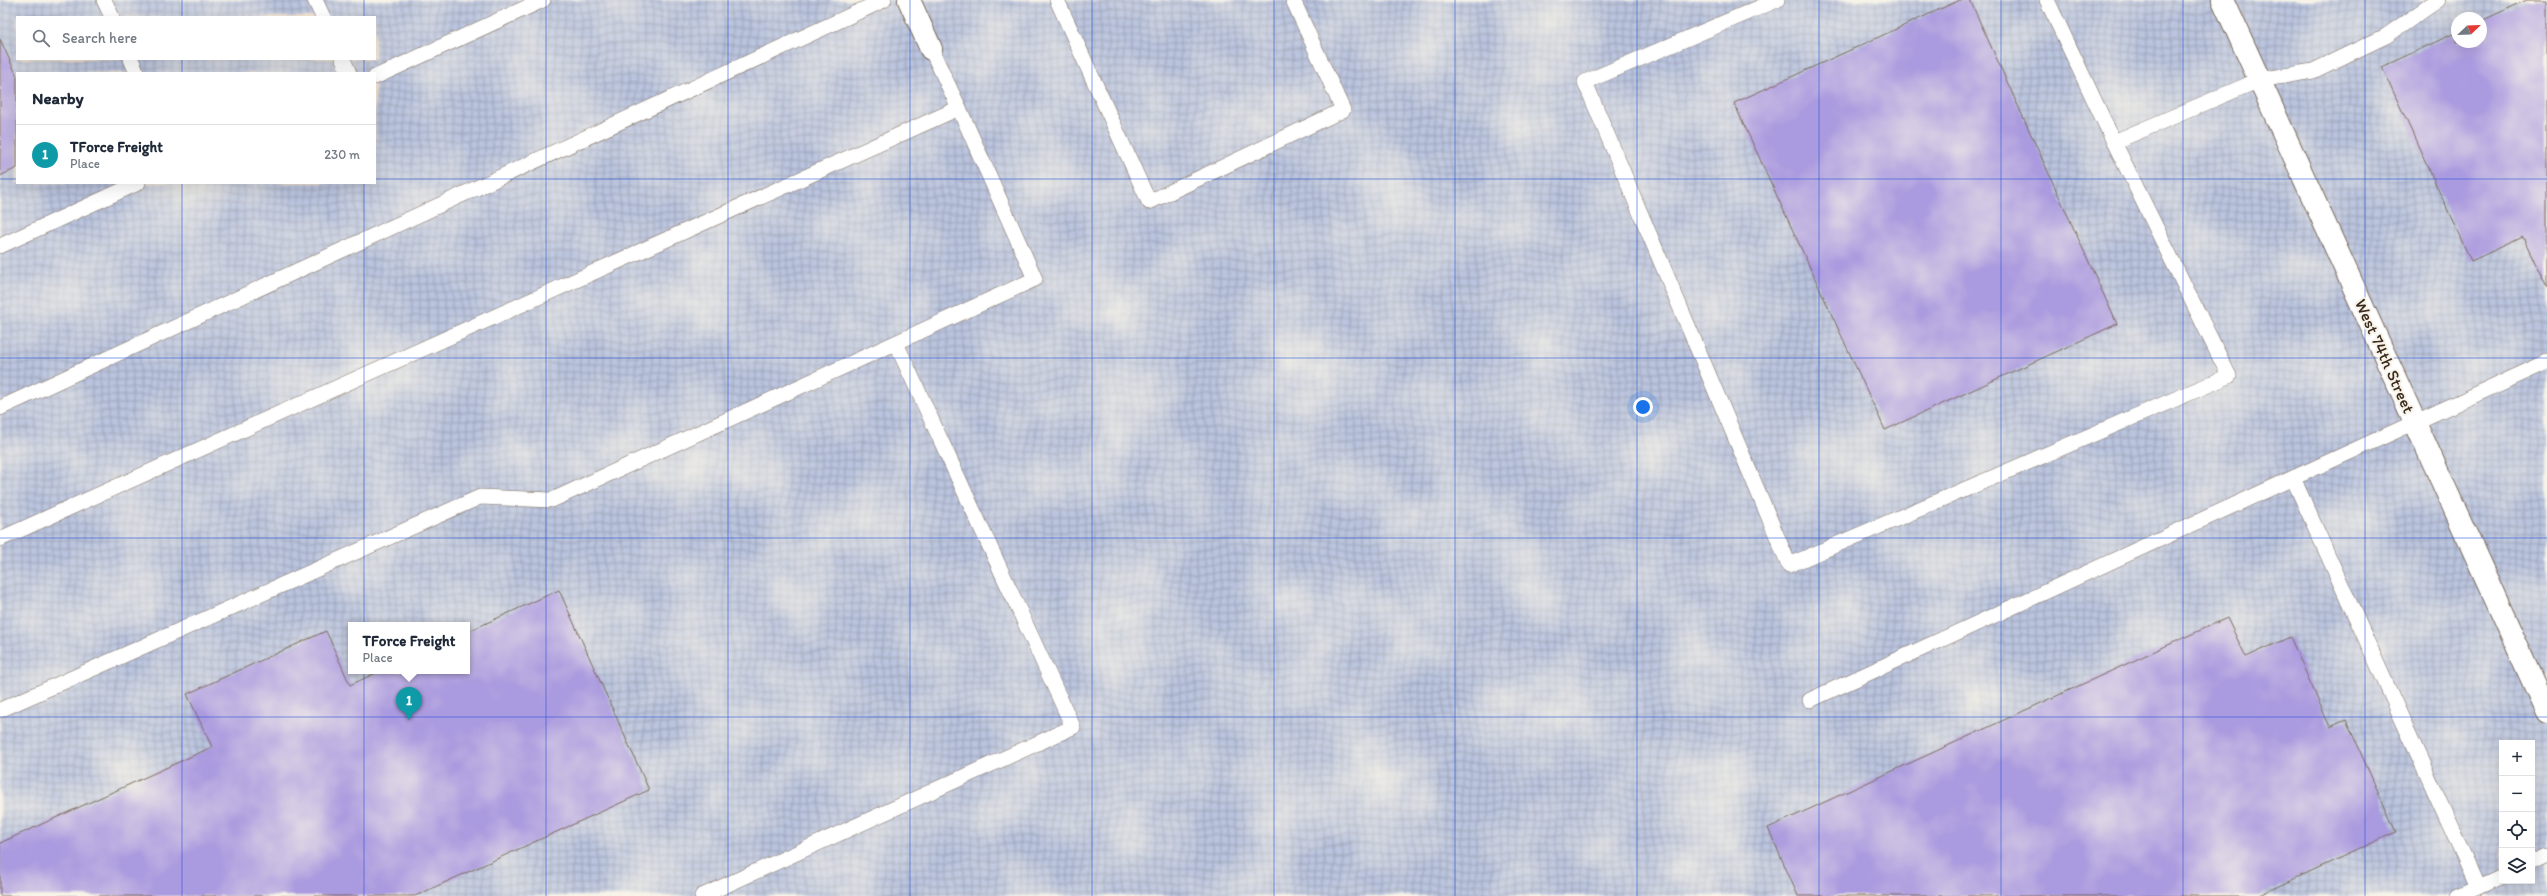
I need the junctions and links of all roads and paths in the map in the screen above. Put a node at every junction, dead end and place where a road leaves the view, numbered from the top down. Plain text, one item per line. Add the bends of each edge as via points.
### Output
1 (104, 0) edge
2 (316, 0) edge
3 (543, 0) edge
4 (884, 0) edge
5 (909, 0) edge
6 (1057, 0) edge
7 (1293, 0) edge
8 (1778, 0) edge
9 (2047, 0) edge
10 (2223, 0) edge
11 (2438, 0) edge
12 (112, 16) edge
13 (323, 16) edge
14 (931, 49) joint
15 (131, 60) edge
16 (343, 60) edge
17 (137, 72) edge
18 (349, 72) edge
19 (376, 77) edge
20 (2259, 80) junction
21 (959, 108) junction
22 (2114, 142) junction
23 (136, 184) edge
24 (0, 246) edge
25 (896, 343) junction
26 (2547, 362) edge
27 (0, 408) edge
28 (2414, 421) junction
29 (2293, 478) junction
30 (0, 539) edge
31 (1810, 700) dead end
32 (0, 710) edge
33 (2547, 712) edge
34 (2547, 855) edge
35 (2535, 861) edge
36 (2499, 877) edge
37 (2478, 887) junction
38 (702, 896) edge
39 (2458, 896) edge

1 - 12 lane
2 - 13 lane
3 - 19 lane
4 - 27 lane
5 - 14 street
6 - 7 lane via 1150,202 1343,110
8 - 22 lane via 1585,82 1789,566 2229,376
9 - 22 lane
10 - 20 street, West 74th Street
11 - 20 lane via 2386,36 2313,71
14 - 21 lane
15 - 17 lane
16 - 18 lane
20 - 22 lane
20 - 28 street, West 74th Street
21 - 25 lane via 1035,279
21 - 30 lane
23 - 24 lane
25 - 32 lane via 552,500 480,497
25 - 38 lane via 1073,727
26 - 28 lane
28 - 29 lane
28 - 33 street, West 74th Street
29 - 31 lane
29 - 37 lane
34 - 35 lane
36 - 37 lane
37 - 39 lane

